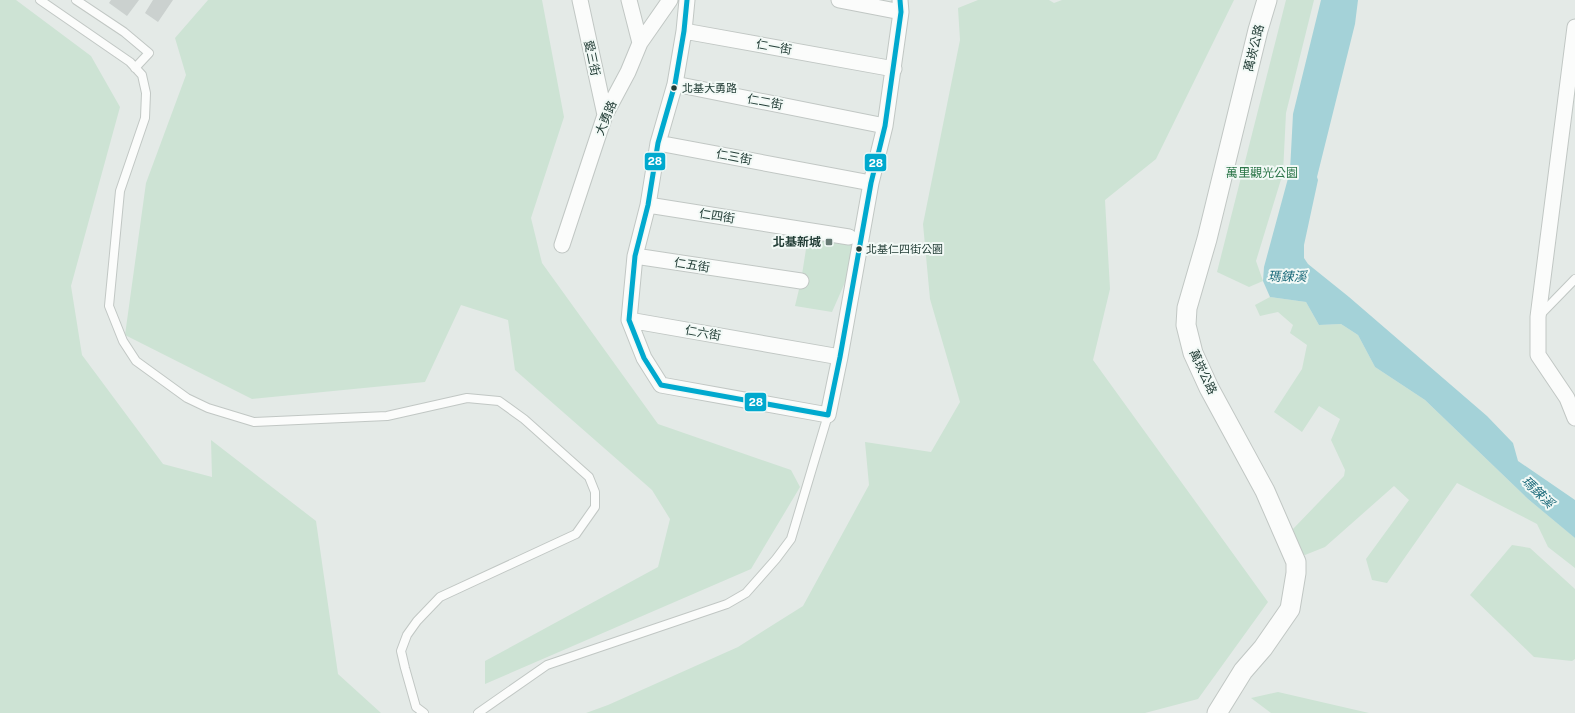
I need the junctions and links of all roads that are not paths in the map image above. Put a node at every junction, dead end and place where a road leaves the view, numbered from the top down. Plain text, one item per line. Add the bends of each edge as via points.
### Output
1 (40, 0) edge
2 (76, 0) edge
3 (580, 0) edge
4 (629, 0) edge
5 (670, 0) edge
6 (687, 0) edge
7 (839, 0) edge
8 (1267, 0) edge
9 (901, 6) edge
10 (1575, 27) edge
11 (684, 31) junction
12 (640, 43) junction
13 (135, 68) junction
14 (894, 69) junction
15 (675, 84) junction
16 (605, 115) junction
17 (885, 126) junction
18 (658, 143) junction
19 (871, 183) junction
20 (648, 205) junction
21 (849, 237) dead end
22 (562, 245) dead end
23 (635, 256) junction
24 (1575, 279) edge
25 (801, 281) dead end
26 (1538, 317) junction
27 (629, 320) junction
28 (840, 357) junction
29 (828, 415) junction
30 (1575, 418) edge
31 (424, 713) edge
32 (478, 713) edge
33 (1217, 713) edge

1 - 13 lane
2 - 13 lane via 124,32 149,53
3 - 16 street, 愛三街
4 - 12 street
5 - 12 street, 大勇路
6 - 11 street
7 - 9 street
8 - 33 street, 萬崁公路 via 1207,239 1187,308 1186,325 1192,353 1265,491 1296,562 1296,573 1290,609 1263,648 1243,671
9 - 14 street
10 - 26 street
11 - 14 street, 仁一街
11 - 15 street
12 - 16 street, 大勇路
13 - 31 lane via 142,75 146,94 145,118 120,191 109,306 123,341 136,361 187,398 208,408 254,422 387,416 467,398 499,401 524,419 589,477 595,492 595,507 576,534 440,597 407,635 401,650 416,707
14 - 17 street
15 - 17 street, 仁二街
15 - 18 street
16 - 22 street, 大勇路
17 - 19 street
18 - 19 street, 仁三街
18 - 20 street
19 - 28 street
20 - 21 street, 仁四街
20 - 23 street
23 - 25 street, 仁五街
23 - 27 street
24 - 26 lane
26 - 30 street via 1538,355 1567,398
27 - 28 street, 仁六街
27 - 29 street via 644,358 661,385
28 - 29 street
29 - 32 lane via 791,539 746,593 727,604 547,665

